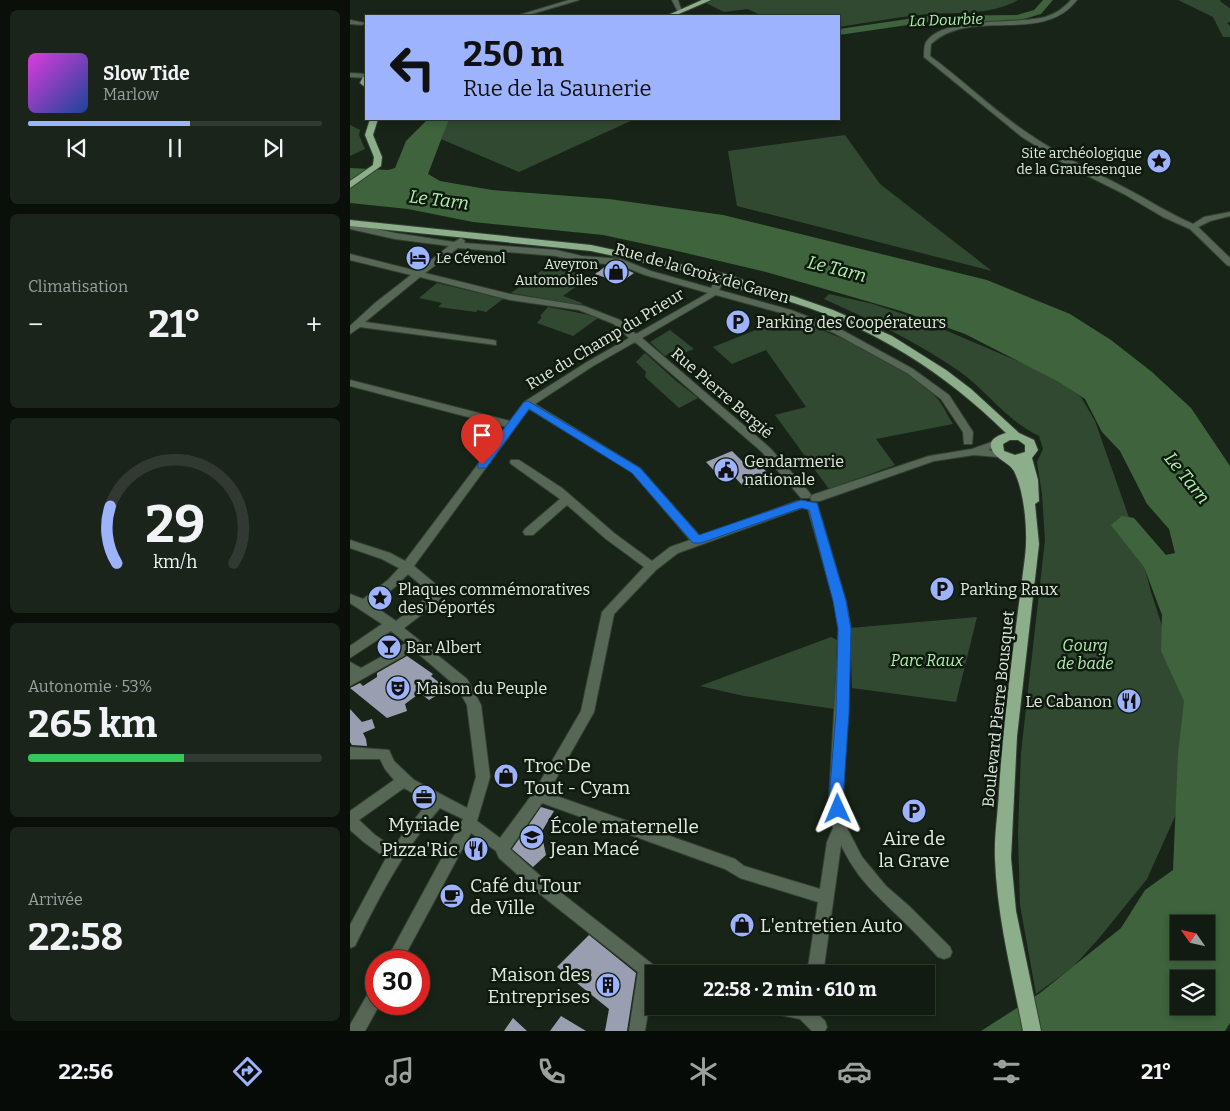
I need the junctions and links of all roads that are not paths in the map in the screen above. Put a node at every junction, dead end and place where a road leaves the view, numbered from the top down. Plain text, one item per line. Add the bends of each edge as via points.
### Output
1 (576, 0) edge
2 (676, 0) edge
3 (708, 0) edge
4 (1074, 0) edge
5 (680, 12) junction
6 (523, 15) edge
7 (672, 15) edge
8 (350, 22) edge
9 (362, 23) dead end
10 (350, 77) edge
11 (365, 81) edge
12 (373, 122) edge
13 (350, 185) edge
14 (1230, 214) edge
15 (350, 219) edge
16 (350, 225) edge
17 (385, 226) junction
18 (1193, 227) junction
19 (434, 232) junction
20 (466, 237) junction
21 (509, 239) junction
22 (457, 245) junction
23 (577, 247) junction
24 (602, 256) junction
25 (626, 256) junction
26 (350, 257) edge
27 (360, 260) junction
28 (1230, 263) edge
29 (350, 267) edge
30 (418, 275) junction
31 (723, 282) junction
32 (353, 328) edge
33 (636, 338) junction
34 (494, 342) dead end
35 (350, 384) edge
36 (975, 399) junction
37 (528, 404) junction
38 (512, 425) junction
39 (1015, 436) junction
40 (998, 442) junction
41 (971, 447) junction
42 (1008, 457) junction
43 (1026, 457) junction
44 (515, 462) dead end
45 (567, 499) junction
46 (809, 501) junction
47 (1031, 510) junction
48 (529, 532) dead end
49 (697, 540) junction
50 (350, 544) edge
51 (407, 567) junction
52 (652, 567) junction
53 (350, 598) edge
54 (364, 605) junction
55 (393, 626) junction
56 (415, 644) junction
57 (350, 653) edge
58 (350, 667) edge
59 (355, 678) edge
60 (350, 753) edge
61 (403, 781) junction
62 (540, 796) junction
63 (439, 799) junction
64 (350, 820) edge
65 (470, 820) junction
66 (840, 828) junction
67 (502, 847) junction
68 (395, 856) junction
69 (826, 898) junction
70 (350, 941) edge
71 (400, 950) edge
72 (944, 952) dead end
73 (816, 965) edge
74 (645, 969) edge
75 (645, 997) edge
76 (365, 1015) edge
77 (810, 1015) edge
78 (819, 1027) dead end
79 (356, 1031) edge
80 (638, 1031) edge
81 (1032, 1031) edge

1 - 6 street
2 - 5 street
3 - 5 main road
4 - 18 street via 1061,12 1046,19 941,31 928,43 927,57 1025,135 1063,160
5 - 7 main road
8 - 9 street
10 - 11 street
12 - 13 main road via 369,135 378,157 377,166
14 - 18 street via 1207,219
15 - 17 main road
16 - 17 main road
16 - 22 street, Rue de la Croix de Gaven via 395,236
17 - 19 main road
18 - 28 street
19 - 20 main road
19 - 21 main road
20 - 21 main road
20 - 22 street
21 - 23 main road
22 - 24 street, Rue de la Croix de Gaven
22 - 30 street
23 - 24 main road
23 - 25 main road
24 - 25 main road
24 - 31 street, Rue de la Croix de Gaven via 648,273
25 - 31 main road via 697,272
26 - 27 street, Rue Pierre Bergié
27 - 29 street
27 - 30 street, Rue Pierre Bergié
30 - 32 street
30 - 33 street, Rue Pierre Bergié via 510,297 581,308 616,322
31 - 33 street, Rue du Champ du Prieur via 711,295
31 - 36 main road via 825,310 885,335 924,357
31 - 41 street, Rue de la Croix de Gaven via 837,331 910,370 945,397 968,432
32 - 34 street
33 - 37 street, Rue du Champ du Prieur
33 - 46 street, Rue Pierre Bergié via 766,450
35 - 38 street
36 - 39 main road
36 - 40 main road via 997,430
37 - 38 street, Rue du Champ du Prieur
37 - 49 street via 636,470
38 - 51 street, Rue du Champ du Prieur
39 - 40 main road
39 - 43 main road via 1026,440 1032,447
40 - 41 street
40 - 42 main road via 998,450
41 - 42 street
41 - 46 street
42 - 43 main road
42 - 47 main road, Boulevard Pierre Bousquet via 1020,471
43 - 47 main road, Boulevard Pierre Bousquet via 1034,497
44 - 45 street
45 - 48 street
45 - 52 street
46 - 49 street
46 - 66 street via 840,601 844,629 836,799
47 - 81 main road, Boulevard Pierre Bousquet via 1032,567 1010,736 1003,858 1008,911
49 - 52 street via 674,550
50 - 51 street
51 - 54 street, Rue du Champ du Prieur
51 - 55 street via 435,590 436,595
52 - 62 street via 608,612 588,712
53 - 54 street
54 - 55 street
55 - 56 street
55 - 57 street
56 - 59 street
56 - 65 street via 462,683 474,705 483,777
58 - 59 street
60 - 61 street via 384,754
61 - 63 street
61 - 64 street
62 - 67 street
62 - 69 street via 721,861 740,871
63 - 65 street
63 - 68 street
64 - 68 street via 370,840
65 - 67 street
65 - 71 street
66 - 69 street via 834,842
66 - 72 street via 857,862 881,891
67 - 74 street via 504,853 542,886
68 - 70 street
69 - 73 street
75 - 80 street
76 - 79 street
77 - 78 street

